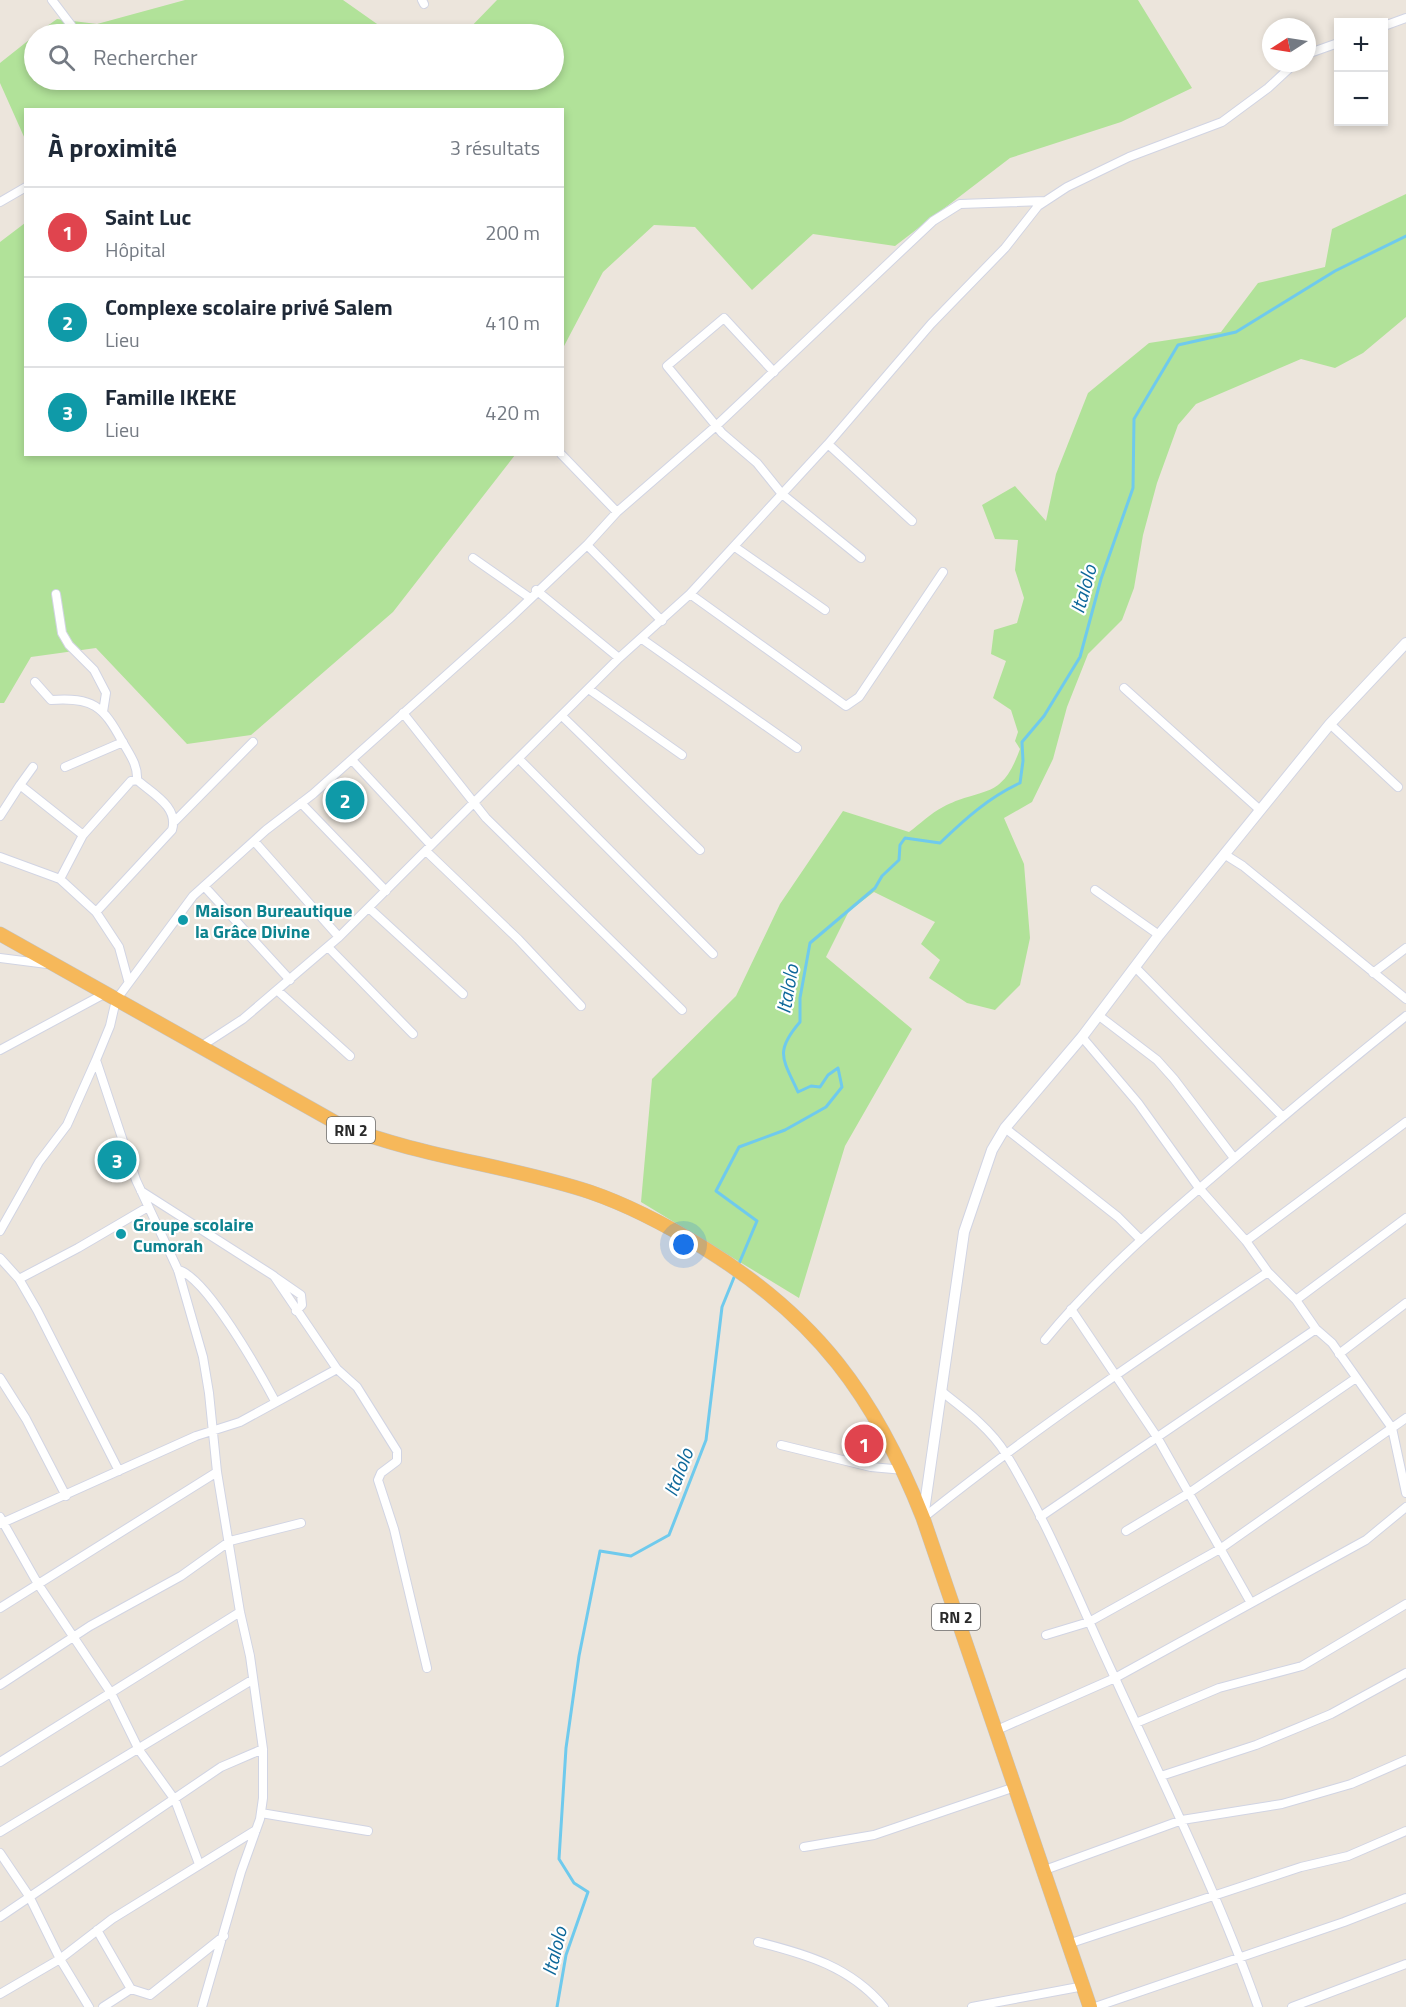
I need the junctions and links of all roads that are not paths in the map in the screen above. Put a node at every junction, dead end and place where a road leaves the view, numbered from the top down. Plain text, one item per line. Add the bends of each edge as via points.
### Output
1 (52, 0) edge
2 (1406, 18) edge
3 (70, 24) edge
4 (1388, 24) edge
5 (1334, 44) edge
6 (1316, 51) edge
7 (1286, 72) edge
8 (24, 188) edge
9 (1, 200) edge
10 (1045, 201) junction
11 (774, 372) junction
12 (716, 426) junction
13 (828, 444) junction
14 (563, 456) edge
15 (782, 494) junction
16 (617, 512) junction
17 (912, 521) dead end
18 (587, 545) junction
19 (735, 547) junction
20 (473, 558) dead end
21 (861, 558) dead end
22 (943, 572) dead end
23 (56, 594) dead end
24 (533, 594) junction
25 (690, 594) junction
26 (825, 610) dead end
27 (662, 621) junction
28 (642, 639) junction
29 (1406, 643) edge
30 (620, 658) junction
31 (34, 682) dead end
32 (1124, 688) dead end
33 (590, 690) junction
34 (103, 712) junction
35 (403, 713) junction
36 (563, 717) junction
37 (1330, 724) junction
38 (123, 742) junction
39 (253, 742) dead end
40 (797, 748) dead end
41 (682, 755) dead end
42 (519, 759) junction
43 (351, 760) junction
44 (33, 767) dead end
45 (64, 767) dead end
46 (137, 780) junction
47 (20, 785) junction
48 (1398, 787) dead end
49 (301, 803) junction
50 (473, 804) junction
51 (1260, 810) junction
52 (0, 816) edge
53 (175, 821) junction
54 (83, 835) junction
55 (254, 841) junction
56 (429, 848) junction
57 (700, 850) dead end
58 (1224, 854) junction
59 (0, 857) edge
60 (60, 879) junction
61 (204, 886) junction
62 (1095, 890) dead end
63 (386, 891) junction
64 (369, 908) junction
65 (96, 912) junction
66 (0, 934) edge
67 (1159, 935) junction
68 (339, 937) junction
69 (328, 947) junction
70 (1406, 948) edge
71 (713, 954) dead end
72 (0, 958) edge
73 (54, 965) junction
74 (1135, 967) junction
75 (1373, 973) junction
76 (128, 980) junction
77 (290, 980) junction
78 (278, 991) junction
79 (463, 994) dead end
80 (110, 997) junction
81 (1406, 999) edge
82 (581, 1006) dead end
83 (682, 1010) dead end
84 (1098, 1015) junction
85 (1406, 1016) edge
86 (413, 1034) dead end
87 (1082, 1036) junction
88 (200, 1047) junction
89 (0, 1050) edge
90 (350, 1056) dead end
91 (96, 1060) junction
92 (1282, 1116) junction
93 (1406, 1122) edge
94 (1005, 1128) junction
95 (1234, 1158) junction
96 (1199, 1188) junction
97 (141, 1191) junction
98 (148, 1206) junction
99 (1406, 1218) edge
100 (0, 1231) edge
101 (1141, 1240) junction
102 (1246, 1240) junction
103 (0, 1258) edge
104 (178, 1270) junction
105 (1268, 1272) junction
106 (274, 1276) junction
107 (19, 1279) junction
108 (1296, 1300) junction
109 (1406, 1303) edge
110 (1071, 1309) junction
111 (296, 1311) junction
112 (1316, 1329) junction
113 (1045, 1341) dead end
114 (1339, 1354) junction
115 (337, 1369) junction
116 (1117, 1373) junction
117 (0, 1378) edge
118 (1356, 1378) junction
119 (941, 1391) junction
120 (275, 1401) junction
121 (1406, 1418) edge
122 (1392, 1428) junction
123 (212, 1431) junction
124 (1157, 1437) junction
125 (781, 1445) dead end
126 (1005, 1452) junction
127 (905, 1470) junction
128 (119, 1471) junction
129 (217, 1472) junction
130 (1188, 1493) junction
131 (1406, 1493) edge
132 (66, 1496) junction
133 (1406, 1507) edge
134 (923, 1518) junction
135 (1040, 1518) junction
136 (1, 1521) edge
137 (301, 1523) dead end
138 (1126, 1531) dead end
139 (230, 1541) junction
140 (1220, 1549) junction
141 (38, 1584) junction
142 (1251, 1604) junction
143 (1406, 1604) edge
144 (0, 1608) edge
145 (240, 1612) junction
146 (1089, 1622) junction
147 (1046, 1635) dead end
148 (74, 1637) junction
149 (426, 1668) dead end
150 (1406, 1673) edge
151 (1115, 1678) junction
152 (252, 1680) junction
153 (0, 1685) edge
154 (111, 1693) junction
155 (1136, 1723) junction
156 (997, 1730) junction
157 (262, 1749) junction
158 (139, 1750) junction
159 (1406, 1760) edge
160 (0, 1762) edge
161 (1161, 1776) junction
162 (1015, 1787) junction
163 (175, 1800) junction
164 (261, 1813) junction
165 (1182, 1820) junction
166 (256, 1830) junction
167 (368, 1831) dead end
168 (1406, 1831) edge
169 (0, 1832) edge
170 (804, 1847) dead end
171 (0, 1853) edge
172 (199, 1864) junction
173 (1042, 1871) junction
174 (1215, 1895) junction
175 (29, 1896) junction
176 (1406, 1898) edge
177 (0, 1917) edge
178 (97, 1930) junction
179 (224, 1936) junction
180 (758, 1942) dead end
181 (1068, 1944) junction
182 (1240, 1958) junction
183 (60, 1959) junction
184 (1406, 1964) edge
185 (1084, 1986) junction
186 (131, 1989) junction
187 (0, 1994) edge
188 (985, 2006) edge
189 (89, 2007) edge
190 (103, 2007) edge
191 (202, 2007) edge
192 (884, 2007) edge
193 (972, 2007) edge
194 (1090, 2007) edge
195 (1095, 2007) edge
196 (1258, 2007) edge
197 (1292, 2007) edge

1 - 3 street
2 - 4 street
5 - 6 street
7 - 10 street via 1222,122 1129,156
8 - 9 street
10 - 11 street via 960,204 933,221
10 - 13 street via 931,324
11 - 12 street
11 - 12 street via 724,318 667,366
12 - 15 street via 757,463
12 - 16 street
13 - 15 street
13 - 17 street
14 - 16 street
15 - 19 street
15 - 21 street
16 - 18 street
18 - 24 street
18 - 27 street
19 - 25 street
19 - 26 street
20 - 24 street
22 - 25 street via 859,697 846,706
23 - 34 street via 62,633 94,670 106,693
24 - 30 street
24 - 35 street
25 - 27 street
27 - 28 street
28 - 30 street
28 - 40 street
29 - 37 street
30 - 33 street
31 - 34 street via 51,700 77,698
32 - 51 street
33 - 36 street
33 - 41 street
34 - 38 street
35 - 43 street
35 - 50 street
36 - 42 street
36 - 57 street
37 - 48 street
37 - 51 street
38 - 45 street
38 - 46 street via 138,768
39 - 53 street
42 - 50 street
42 - 71 street
43 - 49 street
43 - 56 street
44 - 47 street
46 - 53 street via 173,811
46 - 54 street via 126,784
47 - 52 street
47 - 54 street
49 - 55 street
49 - 63 street
50 - 56 street
50 - 83 street
51 - 58 street
53 - 65 street via 172,830
54 - 60 street
55 - 61 street
55 - 68 street
56 - 63 street
56 - 82 street
58 - 67 street
58 - 75 street
59 - 60 street
60 - 65 street
61 - 76 street
61 - 77 street
62 - 67 street
63 - 64 street
64 - 68 street
64 - 79 street
65 - 76 street via 119,947
66 - 73 highway, RN 2
67 - 74 street
68 - 69 street
69 - 77 street
69 - 86 street
70 - 75 street
72 - 73 street
73 - 80 highway, RN 2
74 - 84 street
74 - 92 street
75 - 81 street
76 - 80 street
77 - 78 street
78 - 88 street
78 - 90 street
80 - 88 highway, RN 2
80 - 89 street
80 - 91 street via 110,1026
84 - 87 street
84 - 95 street via 1157,1060
85 - 92 street
87 - 94 street
87 - 96 street via 1138,1103
88 - 127 highway, RN 2 via 340,1125 398,1145 591,1192 654,1219 728,1262 812,1332 847,1372
91 - 97 street
91 - 100 street via 67,1125 39,1162
92 - 95 street
93 - 102 street
94 - 101 street via 1118,1217
94 - 119 street via 982,1175 964,1232
95 - 96 street
96 - 101 street
96 - 102 street
97 - 98 street
97 - 106 street
98 - 104 street
98 - 107 street
99 - 108 street
101 - 110 street
102 - 105 street
103 - 107 street
104 - 120 street via 189,1272 206,1293
104 - 123 street via 206,1371
105 - 108 street
105 - 116 street
106 - 111 street
106 - 111 street via 301,1295 302,1305
107 - 128 street
108 - 112 street
109 - 114 street
110 - 113 street
110 - 116 street
111 - 115 street
112 - 114 street
112 - 124 street
114 - 118 street
115 - 120 street
115 - 149 street via 357,1387 399,1455 378,1480 394,1529
116 - 124 street
116 - 126 street
117 - 132 street
118 - 122 street
118 - 130 street
119 - 126 street via 973,1417
119 - 134 street
120 - 123 street via 240,1422
121 - 122 street
122 - 131 street
122 - 140 street
123 - 128 street
123 - 129 street
124 - 130 street
124 - 135 street
125 - 127 street via 871,1467
126 - 134 street
126 - 135 street
127 - 134 highway, RN 2
128 - 132 street
129 - 139 street
129 - 141 street
130 - 138 street
130 - 140 street
132 - 136 street
133 - 142 street via 1366,1540
134 - 156 highway, RN 2
135 - 146 street
136 - 141 street
137 - 139 street
139 - 145 street
139 - 148 street via 181,1576
140 - 142 street
140 - 146 street
141 - 144 street
141 - 148 street
142 - 151 street
143 - 155 street via 1302,1666 1219,1688
145 - 152 street
145 - 154 street
146 - 147 street
146 - 151 street
148 - 153 street
148 - 154 street
150 - 161 street via 1331,1714
151 - 155 street
151 - 156 street
152 - 157 street
152 - 158 street
154 - 158 street
154 - 160 street
155 - 161 street
156 - 162 highway, RN 2
157 - 163 street via 221,1767
157 - 164 street
158 - 163 street
158 - 169 street
159 - 165 street via 1351,1784 1282,1804
161 - 165 street
162 - 170 street via 874,1835
162 - 173 highway, RN 2
163 - 172 street
163 - 175 street
164 - 166 street
164 - 167 street
165 - 173 street
165 - 174 street
166 - 172 street
166 - 179 street
168 - 174 street via 1348,1856
171 - 175 street
172 - 178 street
173 - 181 highway, RN 2
174 - 181 street
174 - 182 street
175 - 177 street
175 - 183 street
176 - 182 street
178 - 183 street
178 - 186 street
179 - 186 street via 150,1995
179 - 191 street
180 - 192 street via 819,1959
181 - 185 highway, RN 2
182 - 195 street
182 - 196 street
183 - 187 street
183 - 189 street
184 - 197 street
185 - 188 street
185 - 194 highway, RN 2
186 - 190 street
188 - 193 street

